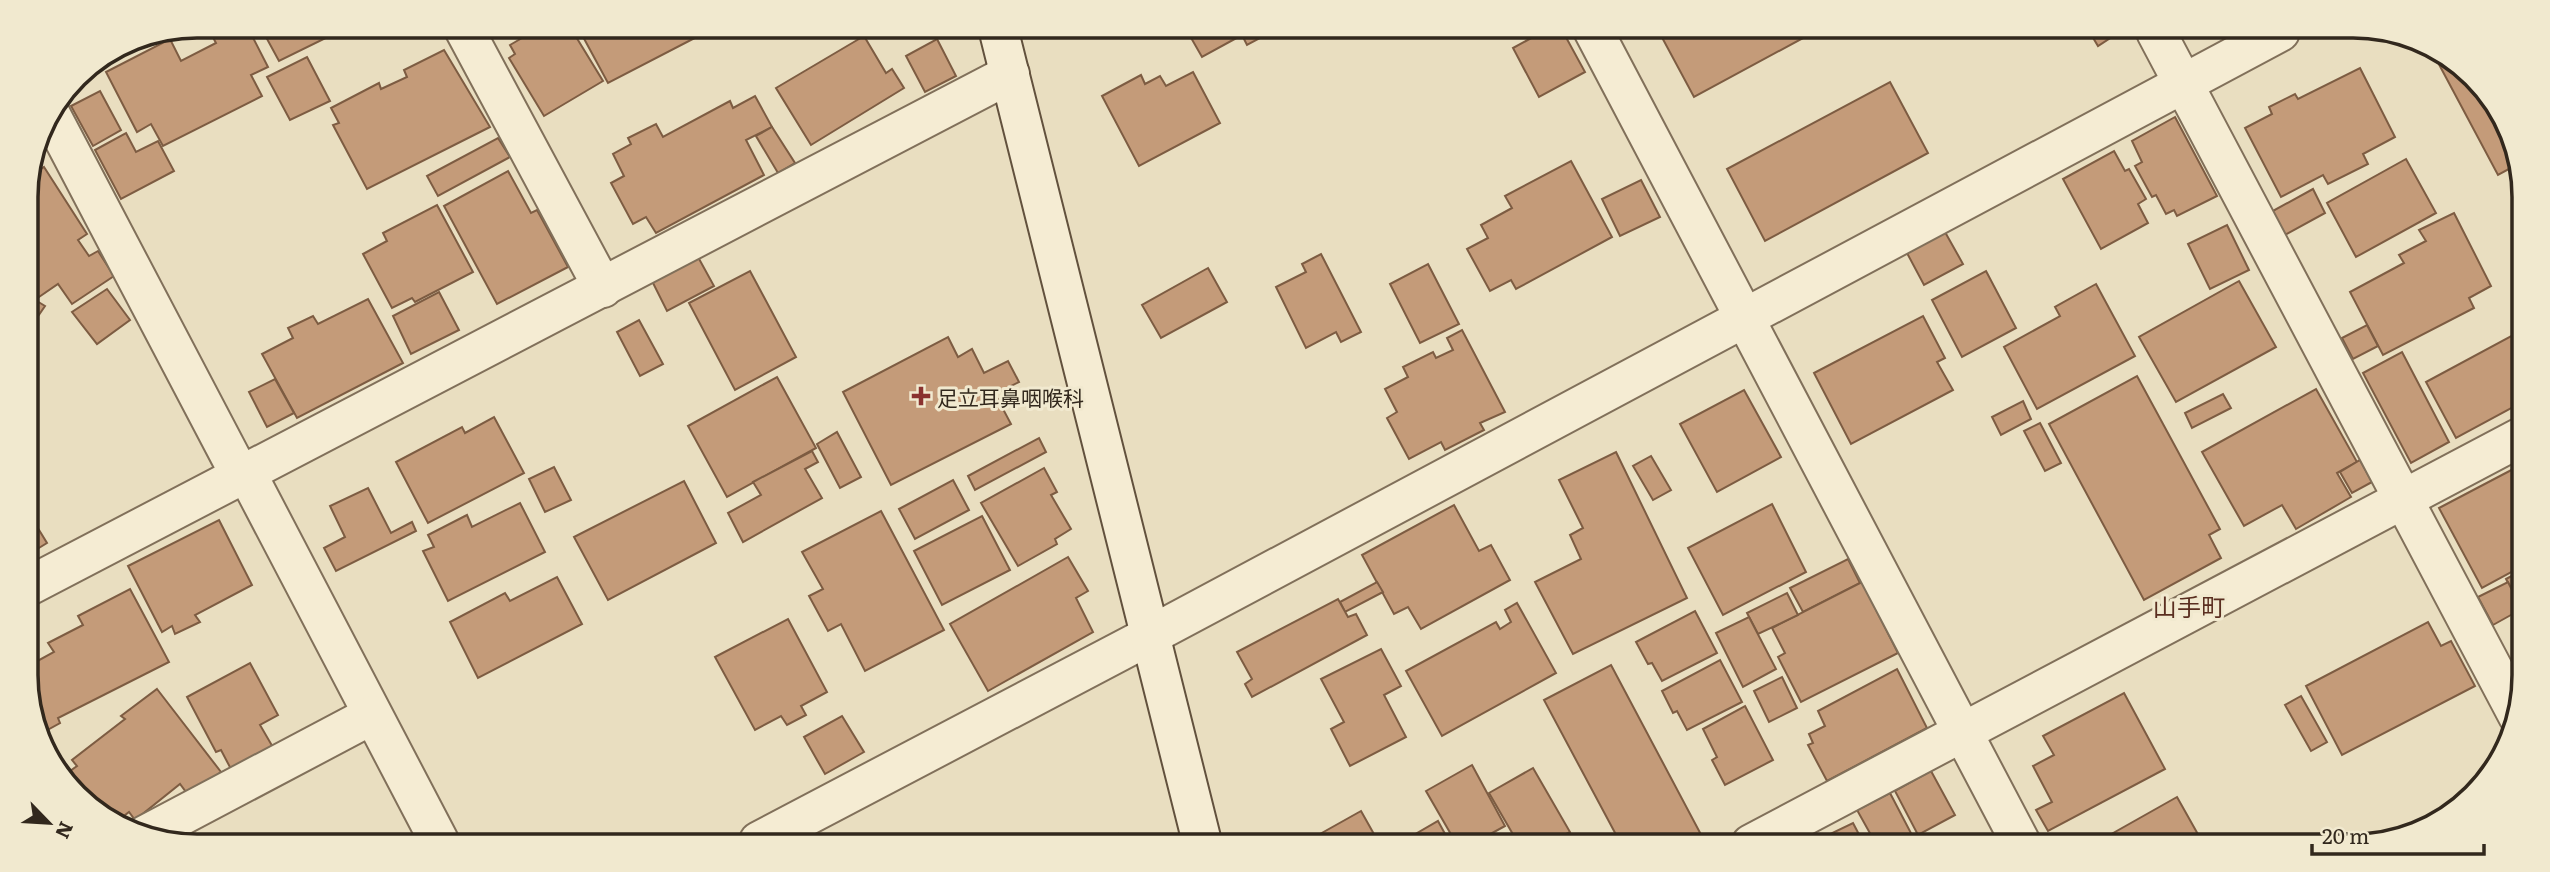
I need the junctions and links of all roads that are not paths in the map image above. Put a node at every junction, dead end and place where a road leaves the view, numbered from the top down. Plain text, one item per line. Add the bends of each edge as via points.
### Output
1 (1597, 38) edge
2 (2158, 38) edge
3 (2269, 38) edge
4 (469, 39) edge
5 (1001, 39) edge
6 (1010, 74) junction
7 (2183, 84) junction
8 (57, 125) edge
9 (603, 288) junction
10 (1745, 318) junction
11 (2512, 442) edge
12 (243, 473) junction
13 (2402, 499) junction
14 (38, 581) edge
15 (1151, 635) junction
16 (2509, 699) edge
17 (372, 715) junction
18 (1963, 732) junction
19 (158, 828) edge
20 (1771, 833) edge
21 (2016, 833) edge
22 (435, 834) edge
23 (773, 834) edge
24 (1200, 834) edge

1 - 10 street
2 - 7 street
3 - 7 street
4 - 9 street
5 - 6 street
6 - 9 street
6 - 15 street
7 - 10 street
7 - 13 street
8 - 12 street
9 - 12 street
10 - 15 street
10 - 18 street
11 - 13 street
12 - 14 street
12 - 17 street
13 - 16 street
13 - 18 street
15 - 23 street
15 - 24 street
17 - 19 street
17 - 22 street
18 - 20 street
18 - 21 street

